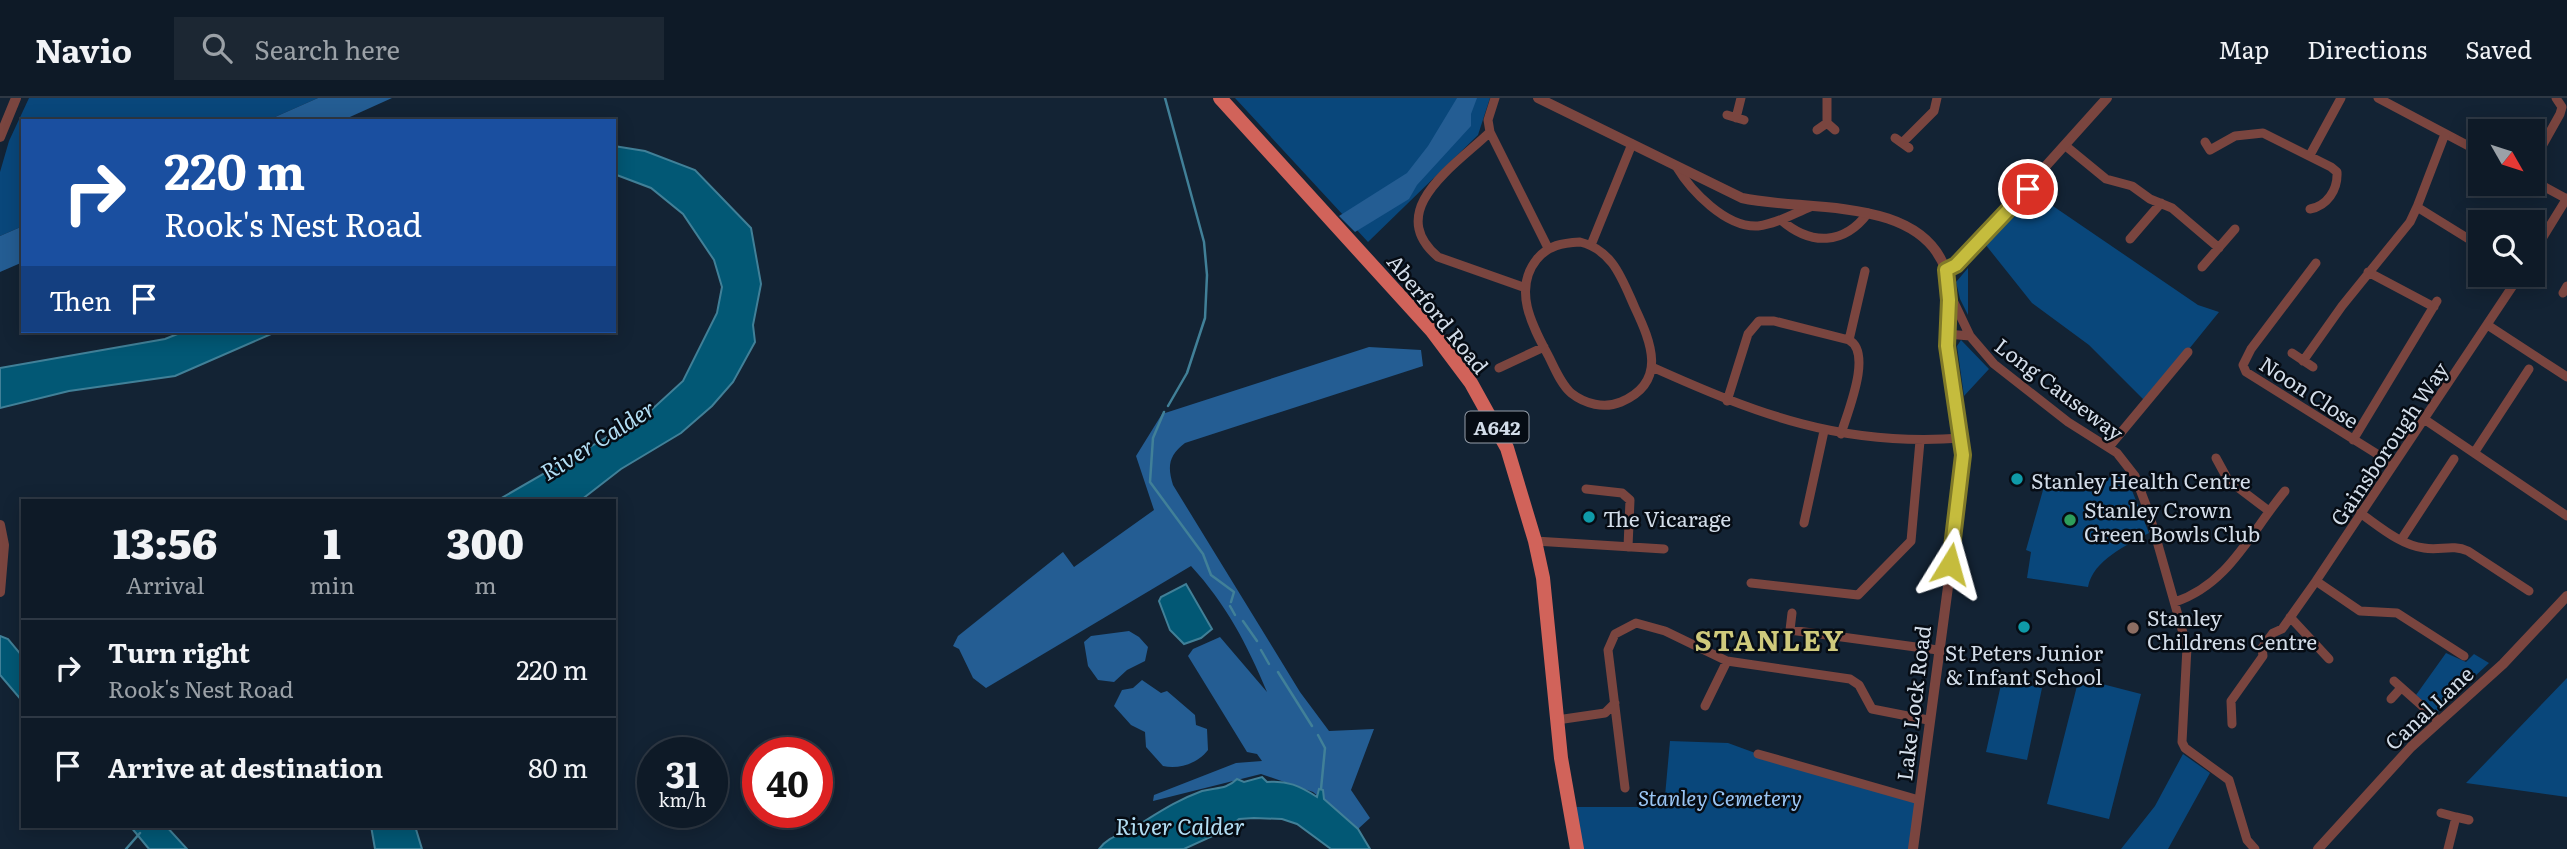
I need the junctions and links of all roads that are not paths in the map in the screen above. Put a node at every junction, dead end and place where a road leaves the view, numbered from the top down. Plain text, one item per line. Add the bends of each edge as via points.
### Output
1 (16, 98) edge
2 (1220, 98) edge
3 (1494, 98) edge
4 (1538, 98) edge
5 (1741, 98) edge
6 (1827, 98) edge
7 (1937, 98) edge
8 (2108, 98) edge
9 (2341, 98) edge
10 (2378, 98) edge
11 (2556, 98) edge
12 (1736, 118) dead end
13 (1827, 122) junction
14 (1835, 130) dead end
15 (1817, 131) dead end
16 (1490, 132) junction
17 (2445, 134) junction
18 (0, 136) edge
19 (2545, 141) edge
20 (2205, 142) dead end
21 (1902, 143) dead end
22 (1632, 144) junction
23 (2468, 146) edge
24 (2067, 147) junction
25 (2310, 155) junction
26 (1676, 166) junction
27 (2545, 187) edge
28 (2567, 198) edge
29 (2161, 204) junction
30 (1810, 207) junction
31 (2417, 207) junction
32 (2310, 209) dead end
33 (1868, 213) junction
34 (1781, 220) junction
35 (2235, 229) dead end
36 (2545, 234) edge
37 (2130, 239) dead end
38 (2468, 239) edge
39 (1591, 245) junction
40 (1548, 248) junction
41 (2219, 248) junction
42 (2313, 263) dead end
43 (2202, 267) dead end
44 (1946, 270) junction
45 (1865, 271) dead end
46 (2368, 272) junction
47 (1523, 287) junction
48 (2513, 287) edge
49 (1949, 292) junction
50 (2489, 326) junction
51 (1947, 334) junction
52 (1970, 336) junction
53 (1849, 340) junction
54 (1544, 347) junction
55 (2188, 352) dead end
56 (2292, 353) dead end
57 (2303, 361) junction
58 (2313, 367) dead end
59 (1499, 368) dead end
60 (1651, 368) junction
61 (2529, 375) dead end
62 (2567, 377) edge
63 (1727, 401) junction
64 (2424, 419) junction
65 (1824, 431) junction
66 (1841, 434) junction
67 (1962, 438) junction
68 (2353, 440) junction
69 (1920, 441) junction
70 (2109, 447) junction
71 (2474, 453) junction
72 (2216, 458) dead end
73 (2454, 460) dead end
74 (2393, 464) junction
75 (2228, 480) junction
76 (2213, 485) dead end
77 (1586, 489) dead end
78 (2285, 491) dead end
79 (2269, 511) junction
80 (2565, 511) edge
81 (2360, 513) junction
82 (1804, 523) dead end
83 (0, 525) edge
84 (2401, 540) junction
85 (1535, 541) junction
86 (1628, 547) junction
87 (1664, 549) dead end
88 (2316, 581) junction
89 (1751, 583) dead end
90 (2529, 591) dead end
91 (0, 593) edge
92 (2567, 596) edge
93 (2175, 602) junction
94 (1792, 613) dead end
95 (2290, 617) junction
96 (1938, 650) junction
97 (2329, 659) dead end
98 (1727, 661) junction
99 (2451, 661) dead end
100 (2391, 699) dead end
101 (1615, 703) junction
102 (1705, 708) dead end
103 (1557, 720) junction
104 (1928, 720) junction
105 (2439, 720) junction
106 (2232, 723) dead end
107 (1758, 754) dead end
108 (1625, 788) dead end
109 (1919, 800) junction
110 (2441, 813) dead end
111 (2456, 817) junction
112 (2469, 820) dead end
113 (1577, 849) edge
114 (1913, 849) edge
115 (2255, 849) edge
116 (2318, 849) edge
117 (2448, 849) edge

1 - 18 street
2 - 85 main road, Aberford Road / A642 via 1432,331 1471,383 1507,448
3 - 16 street
4 - 22 street
5 - 12 street
6 - 13 street
7 - 21 street via 1934,111
8 - 24 street
9 - 25 street
10 - 17 street
11 - 19 street via 2562,107
13 - 14 street
13 - 15 street
16 - 40 street
16 - 47 street via 1424,195 1417,226 1428,249 1438,257
17 - 23 street
17 - 31 street
20 - 25 street via 2210,150 2235,136 2263,133
22 - 26 street
22 - 39 street
24 - 29 street via 2106,179 2132,186
24 - 44 street via 1964,257
25 - 32 street via 2337,173 2337,181 2328,201
26 - 30 street via 1742,198
26 - 34 street via 1684,179 1736,222 1761,226
27 - 28 street
28 - 36 street
29 - 37 street
29 - 41 street
30 - 33 street
30 - 34 street
31 - 38 street
31 - 46 street
33 - 34 street via 1850,232 1828,239 1802,236
33 - 44 street via 1914,232 1938,253
35 - 41 street
39 - 40 street via 1568,242
39 - 60 street via 1617,268 1650,339
40 - 47 street via 1531,267
41 - 43 street
42 - 68 street, Noon Close via 2243,365 2250,377
44 - 49 street, Lake Lock Road
45 - 53 street
46 - 57 street
46 - 68 street via 2435,304
47 - 54 street via 1528,312
48 - 50 street, Gainsborough Way
49 - 51 street, Lake Lock Road
49 - 52 street, Long Causeway
50 - 62 street
50 - 64 street, Gainsborough Way
51 - 52 street, Long Causeway
51 - 67 street, Lake Lock Road
52 - 70 street, Long Causeway via 1994,364 2068,422
53 - 63 street via 1759,321 1748,334
53 - 66 street via 1858,347 1861,360
54 - 59 street
54 - 60 street via 1569,391 1595,405 1615,405 1628,399 1643,386
55 - 70 street
56 - 57 street
57 - 58 street
60 - 63 street
61 - 71 street
63 - 65 street
64 - 71 street
64 - 74 street, Gainsborough Way
65 - 66 street
65 - 82 street
66 - 69 street
67 - 69 street
67 - 96 street, Lake Lock Road via 1962,482
68 - 74 street, Noon Close
69 - 89 street via 1911,541 1858,595
70 - 93 street, Long Causeway via 2135,475
71 - 80 street
72 - 75 street
73 - 84 street via 2442,487
74 - 81 street, Gainsborough Way
75 - 76 street
75 - 79 street
77 - 86 street via 1622,493 1630,499
78 - 79 street
79 - 93 street via 2219,578 2196,595
81 - 84 street
81 - 88 street, Gainsborough Way
83 - 91 street via 4,545
84 - 90 street via 2426,549 2458,547
85 - 86 street
85 - 103 main road, Aberford Road / A642
86 - 87 street
88 - 95 street, Gainsborough Way
88 - 99 street via 2360,611 2397,613 2461,654
92 - 105 street, Canal Lane via 2519,648
93 - 115 street, Long Causeway via 2187,647 2181,736 2185,748 2229,780 2247,840
94 - 96 street via 1790,630
95 - 97 street
95 - 106 street, Gainsborough Way via 2262,648 2263,656 2231,701
96 - 104 street, Lake Lock Road
98 - 101 street via 1649,625 1629,625 1615,634 1610,644
98 - 102 street
98 - 104 street via 1850,679 1859,685 1872,709
100 - 105 street via 2398,685
101 - 103 street via 1605,713
101 - 108 street
103 - 113 main road, Aberford Road / A642
104 - 109 street, Lake Lock Road
105 - 116 street, Canal Lane
107 - 109 street
109 - 114 street, Lake Lock Road
110 - 111 street
111 - 112 street
111 - 117 street

